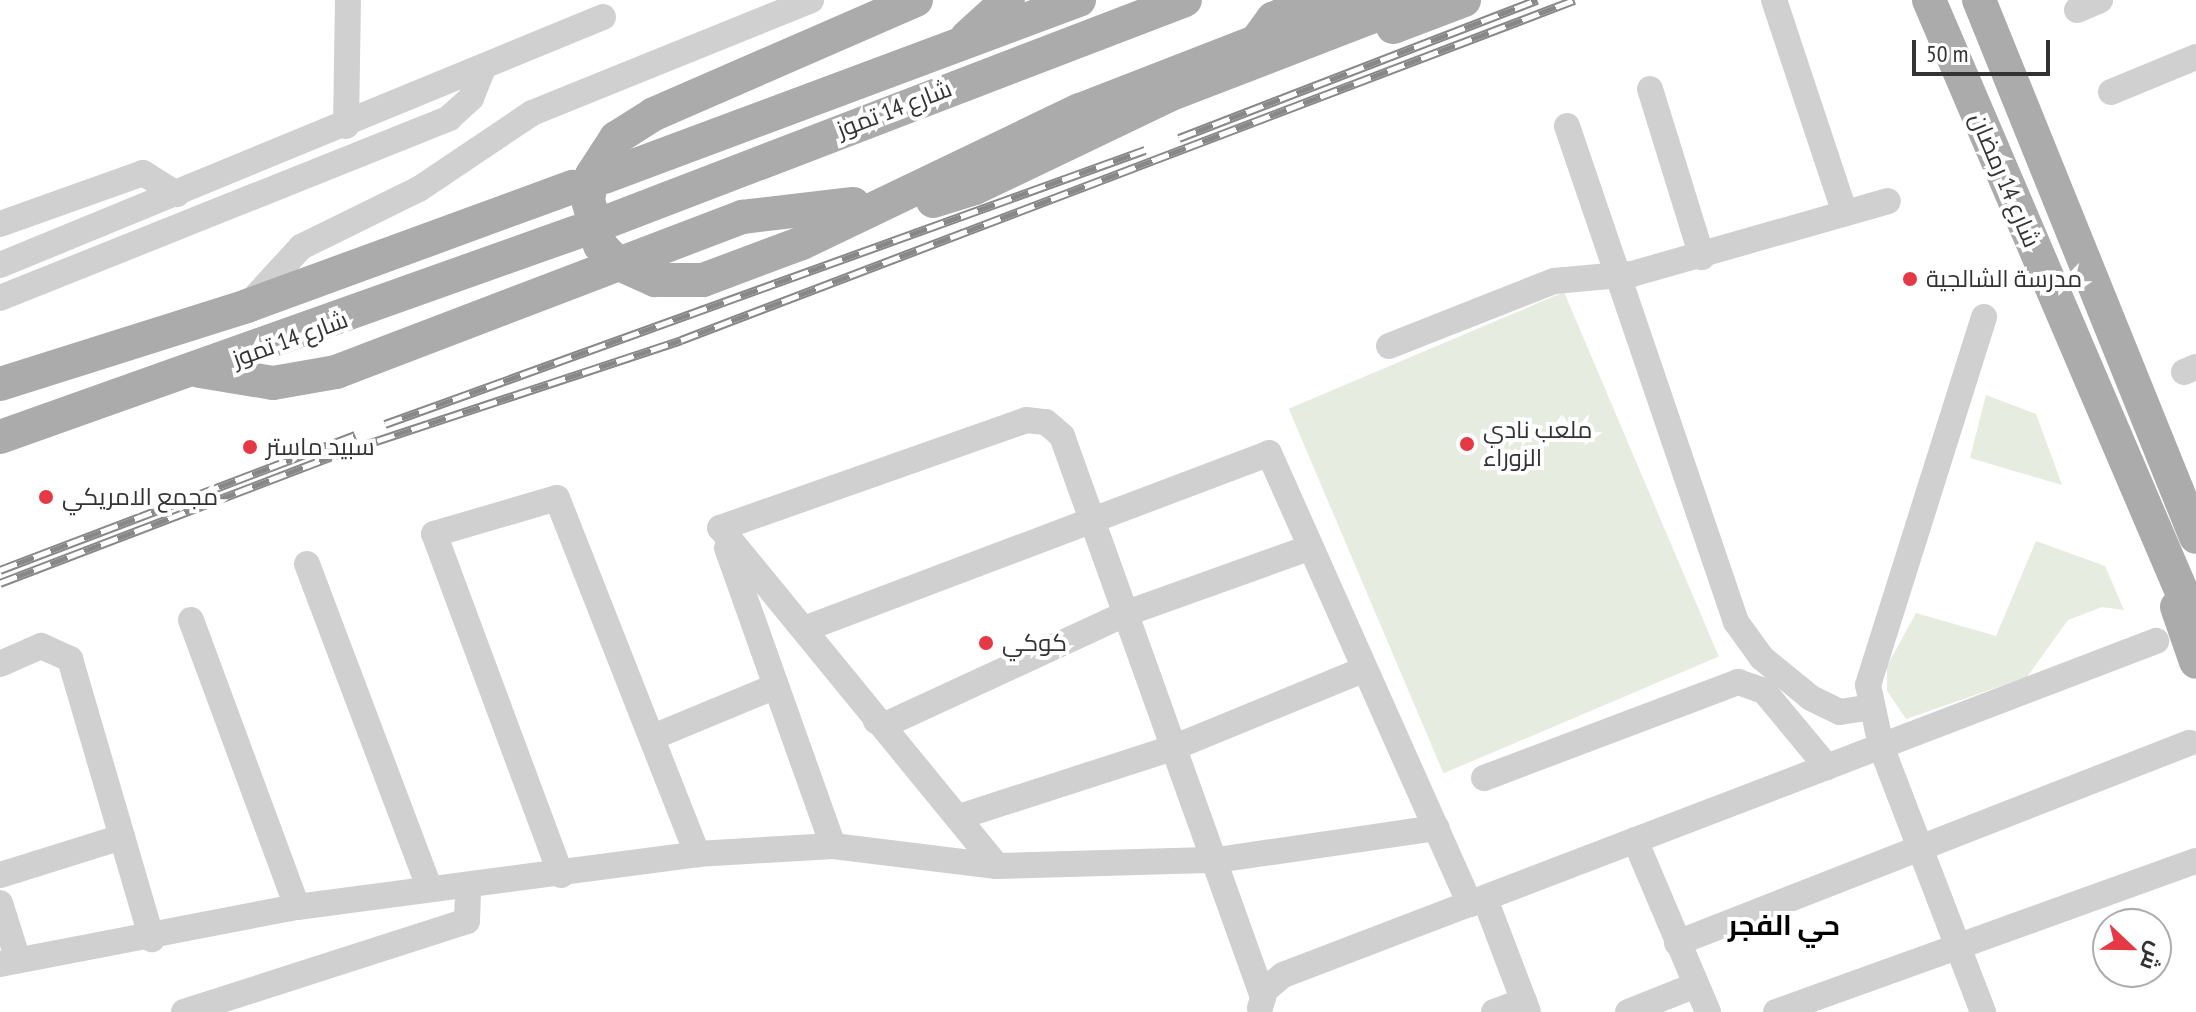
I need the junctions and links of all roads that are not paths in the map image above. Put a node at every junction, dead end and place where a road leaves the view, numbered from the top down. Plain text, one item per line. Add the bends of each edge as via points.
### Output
1 (348, 0) edge
2 (811, 0) edge
3 (916, 0) edge
4 (1008, 0) edge
5 (1079, 0) edge
6 (1185, 0) edge
7 (1314, 0) edge
8 (1364, 0) edge
9 (1415, 0) edge
10 (1464, 0) edge
11 (1774, 0) edge
12 (1929, 0) edge
13 (1979, 0) edge
14 (603, 17) dead end
15 (1256, 42) junction
16 (956, 48) junction
17 (2196, 57) edge
18 (482, 71) junction
19 (1650, 89) dead end
20 (2111, 92) dead end
21 (346, 126) junction
22 (1567, 126) dead end
23 (1018, 166) junction
24 (177, 194) junction
25 (933, 201) dead end
26 (1888, 201) dead end
27 (853, 204) dead end
28 (1845, 214) junction
29 (0, 224) edge
30 (1702, 257) junction
31 (0, 265) edge
32 (1615, 277) junction
33 (0, 298) edge
34 (247, 306) junction
35 (1984, 317) dead end
36 (1389, 346) dead end
37 (65, 365) junction
38 (0, 367) edge
39 (200, 371) junction
40 (0, 384) edge
41 (0, 437) edge
42 (2174, 484) junction
43 (2138, 493) junction
44 (1093, 518) junction
45 (2196, 528) edge
46 (2196, 537) edge
47 (723, 539) junction
48 (1309, 548) junction
49 (307, 564) dead end
50 (1127, 613) junction
51 (191, 620) dead end
52 (2196, 625) edge
53 (807, 628) junction
54 (2156, 641) dead end
55 (2196, 662) edge
56 (0, 664) edge
57 (1360, 671) junction
58 (776, 686) junction
59 (1870, 707) junction
60 (882, 723) junction
61 (653, 737) junction
62 (2189, 743) dead end
63 (1881, 746) junction
64 (1175, 747) junction
65 (1827, 767) junction
66 (1484, 778) dead end
67 (962, 816) junction
68 (1437, 828) junction
69 (122, 837) junction
70 (1635, 840) junction
71 (833, 846) junction
72 (1920, 849) junction
73 (697, 854) junction
74 (1217, 860) junction
75 (2196, 861) edge
76 (997, 866) junction
77 (0, 875) edge
78 (561, 875) junction
79 (468, 885) junction
80 (429, 887) junction
81 (1478, 901) junction
82 (0, 903) edge
83 (297, 907) junction
84 (152, 939) junction
85 (1677, 943) junction
86 (1957, 946) junction
87 (9, 962) edge
88 (1696, 985) junction
89 (1261, 1004) edge
90 (1823, 1004) edge
91 (1526, 1006) edge
92 (194, 1010) edge
93 (1494, 1012) edge
94 (1628, 1012) edge
95 (1708, 1012) edge
96 (1776, 1012) edge
97 (1983, 1012) edge

1 - 21 street
2 - 34 street via 525,117 419,189 301,247
3 - 15 main road, bridge via 654,114 616,138 592,175 588,200 600,245 645,277 703,280 802,243 1080,110
4 - 16 main road
5 - 16 main road, شارع 14 تموز
6 - 39 main road, شارع 14 تموز
7 - 15 main road via 1273,19
8 - 15 main road, bridge
9 - 23 main road via 1169,95
10 - 23 main road via 1077,152
11 - 28 street
12 - 43 main road, شارع 14 رمضان
13 - 42 main road, شارع 14 رمضان
14 - 18 street
16 - 34 main road, شارع 14 تموز
17 - 20 street
18 - 21 street
18 - 33 street via 471,98 449,118
19 - 30 street
21 - 24 street
22 - 32 street
23 - 25 main road
24 - 29 street via 143,173
24 - 31 street
26 - 28 street
27 - 39 main road via 730,221 324,375 273,383
28 - 30 street
30 - 32 street
32 - 36 street via 1554,281
32 - 59 street via 1736,622 1762,658 1811,698 1840,712
34 - 37 main road, شارع 14 تموز
35 - 59 street via 1875,645
37 - 38 street
37 - 40 main road, شارع 14 تموز
39 - 41 main road, شارع 14 تموز
42 - 45 main road
42 - 46 main road
43 - 52 main road
43 - 55 main road
44 - 47 street via 1062,436 1046,422 1026,420 726,520
44 - 48 street via 1269,453
44 - 50 street
44 - 53 street
47 - 53 street
47 - 58 street
48 - 50 street
48 - 57 street
49 - 80 street
50 - 60 street
50 - 64 street
51 - 83 street
53 - 60 street
54 - 63 street
56 - 69 street via 41,646 70,659
57 - 64 street
57 - 68 street
58 - 61 street
58 - 71 street
59 - 63 street
60 - 67 street
61 - 73 street
61 - 78 street via 561,498 435,530
62 - 72 street
63 - 65 street
63 - 72 street
64 - 67 street
64 - 74 street
65 - 66 street via 1764,691 1738,682
65 - 70 street
67 - 76 street
68 - 74 street
68 - 81 street
69 - 77 street
69 - 84 street
70 - 81 street
70 - 85 street
71 - 73 street
71 - 76 street
72 - 85 street
72 - 86 street
73 - 78 street
74 - 76 street
74 - 89 street
75 - 86 street
78 - 79 street
79 - 80 street
79 - 92 street via 467,921
80 - 83 street
81 - 89 street via 1283,975
81 - 91 street
82 - 87 street
83 - 84 street
84 - 87 street
85 - 88 street
86 - 90 street
86 - 97 street
88 - 94 street
88 - 95 street
90 - 96 street
91 - 93 street

